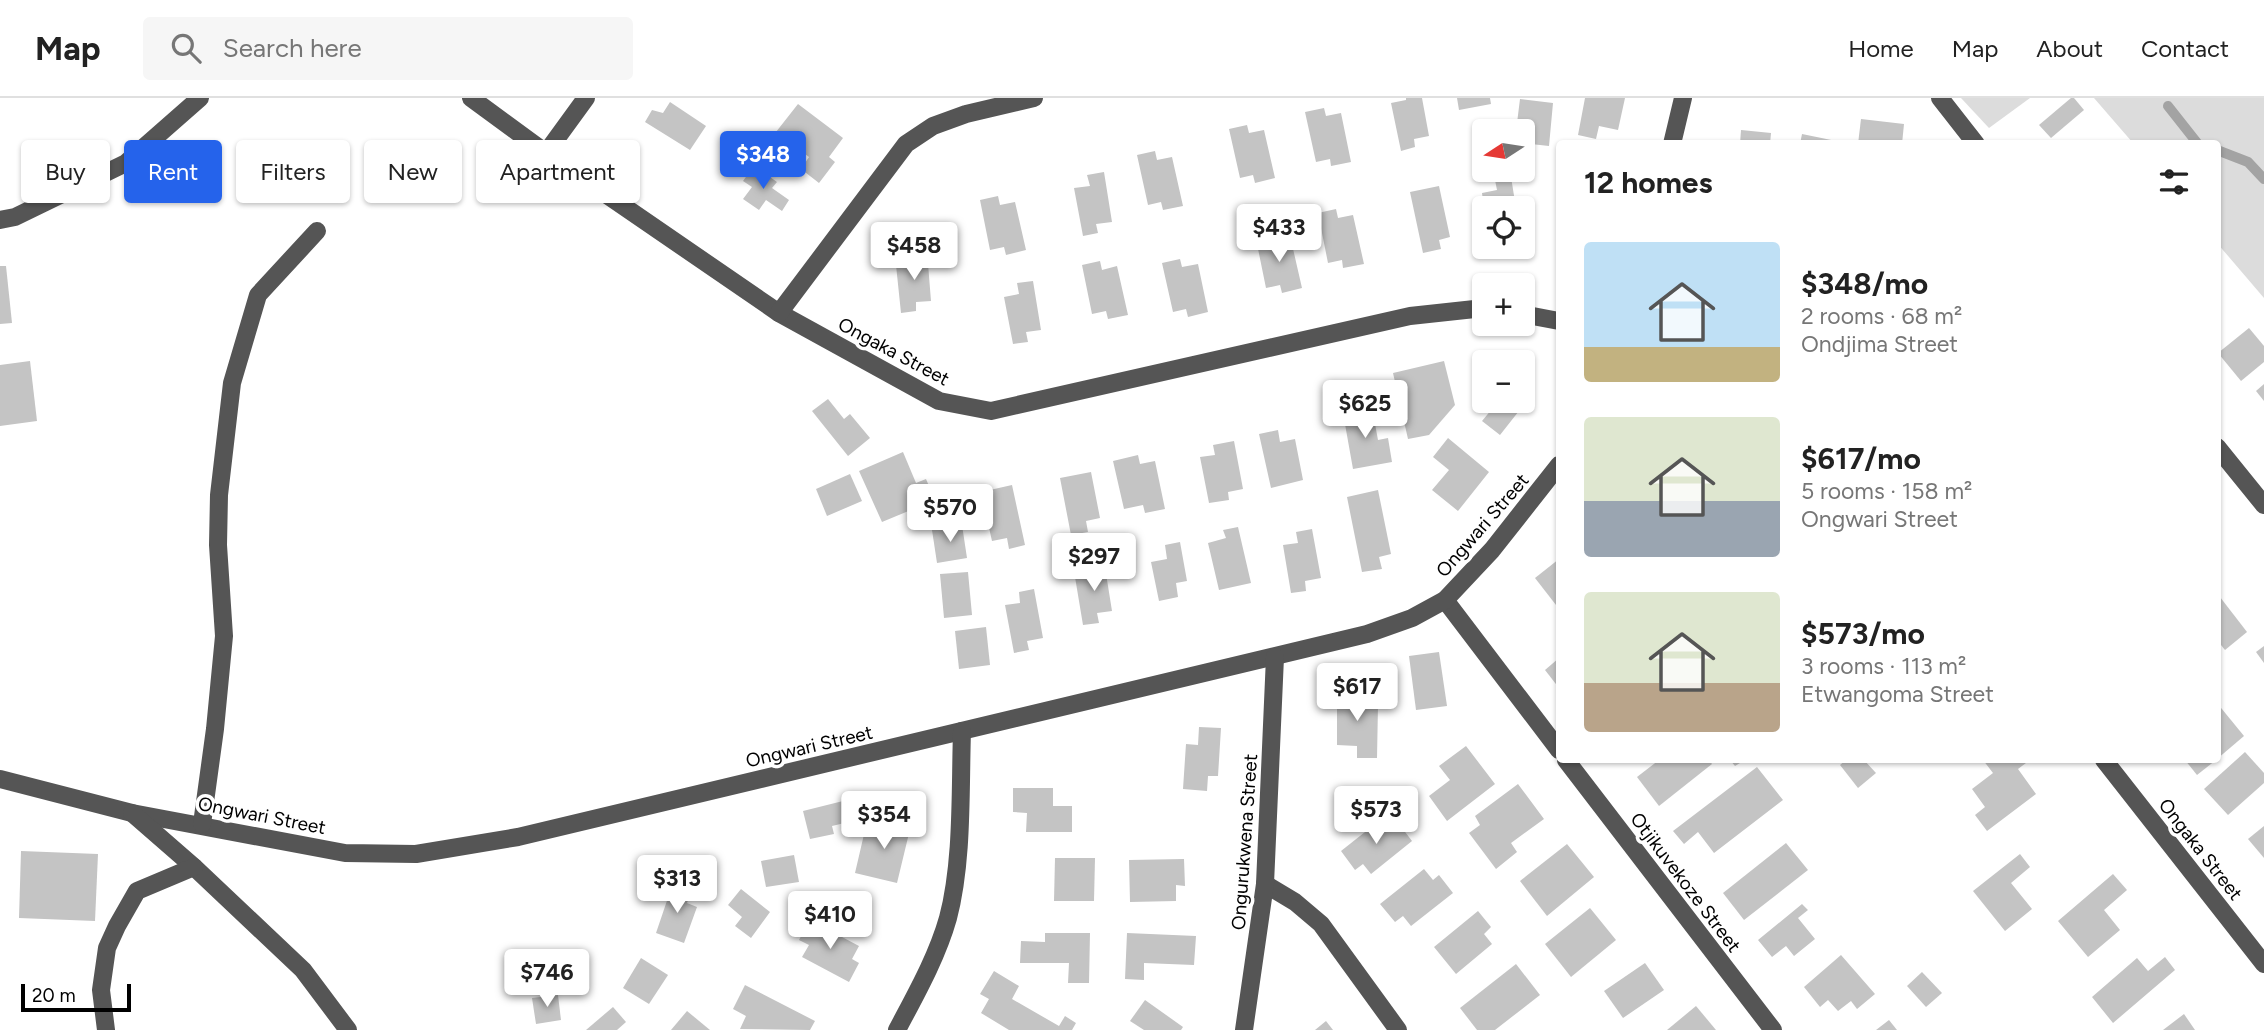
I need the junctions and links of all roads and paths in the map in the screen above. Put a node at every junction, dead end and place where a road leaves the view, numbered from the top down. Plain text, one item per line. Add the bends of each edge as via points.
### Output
1 (200, 98) edge
2 (471, 98) edge
3 (586, 98) edge
4 (1034, 98) edge
5 (1683, 98) edge
6 (1940, 98) edge
7 (528, 140) edge
8 (555, 140) edge
9 (1673, 140) edge
10 (1973, 140) edge
11 (618, 203) edge
12 (0, 220) edge
13 (317, 231) dead end
14 (1472, 309) edge
15 (779, 313) junction
16 (1535, 316) edge
17 (1556, 320) edge
18 (2221, 452) edge
19 (1556, 469) edge
20 (2264, 505) edge
21 (1445, 600) junction
22 (1275, 657) junction
23 (962, 731) junction
24 (1556, 746) edge
25 (1568, 763) edge
26 (2107, 763) edge
27 (0, 779) edge
28 (132, 813) junction
29 (202, 824) junction
30 (194, 867) junction
31 (1265, 884) junction
32 (2264, 964) edge
33 (106, 1030) edge
34 (348, 1030) edge
35 (897, 1030) edge
36 (1244, 1030) edge
37 (1398, 1030) edge
38 (1773, 1030) edge

1 - 12 street via 126,163
2 - 7 street, Ongaka Street
3 - 8 street
4 - 15 street via 966,114 933,126 906,144
5 - 9 street
6 - 10 street
11 - 15 street, Ongaka Street
13 - 29 street via 258,295 232,383 219,495 224,636
14 - 15 street, Ongaka Street via 1410,316 991,411 939,401
16 - 17 street
18 - 20 street
19 - 21 street, Ongwari Street via 1492,550
21 - 22 street, Ongwari Street via 1367,634
21 - 24 street
22 - 23 street, Ongwari Street
22 - 31 street, Ongurukwena Street
23 - 29 street, Ongwari Street via 518,837 416,854 345,853
23 - 35 street via 956,877 948,919
25 - 38 street, Otjikuvekoze Street
26 - 32 street, Ongaka Street
27 - 28 street, Ongwari Street
28 - 29 street, Ongwari Street
28 - 30 street
30 - 33 street via 137,891 117,926 107,948 100,990
30 - 34 street via 303,970
31 - 36 street, Ongurukwena Street
31 - 37 street via 1321,924

